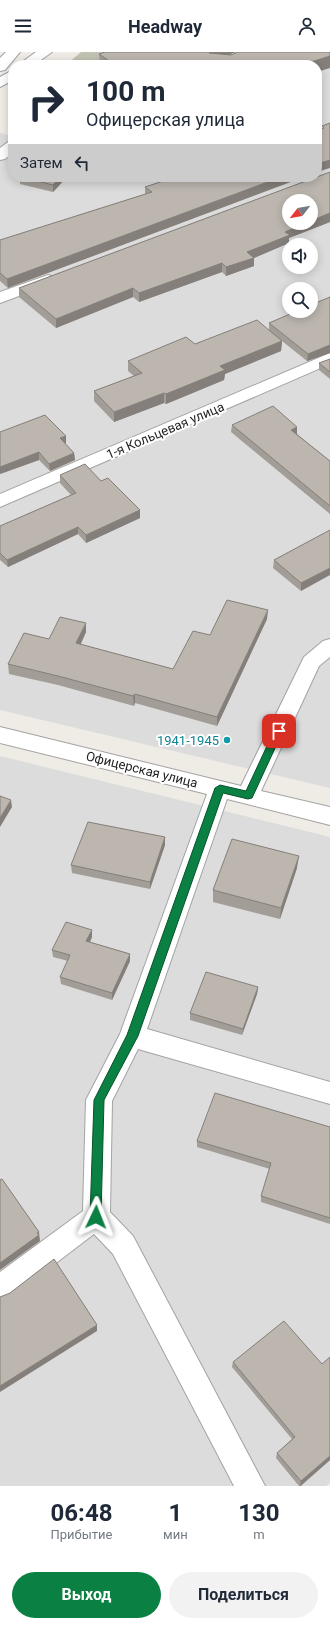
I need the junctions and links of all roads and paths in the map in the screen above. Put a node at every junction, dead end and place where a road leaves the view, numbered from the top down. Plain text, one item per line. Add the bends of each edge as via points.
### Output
1 (13, 52) edge
2 (45, 52) edge
3 (33, 60) edge
4 (0, 67) edge
5 (8, 149) edge
6 (0, 156) edge
7 (59, 276) edge
8 (0, 298) edge
9 (330, 358) edge
10 (0, 501) edge
11 (330, 646) edge
12 (0, 734) edge
13 (220, 788) junction
14 (248, 795) junction
15 (330, 816) edge
16 (132, 1036) junction
17 (330, 1093) edge
18 (96, 1217) junction
19 (0, 1289) edge
20 (250, 1486) edge

1 - 4 street
2 - 3 street
5 - 6 street
7 - 8 street
9 - 10 street, 1-я Кольцевая улица
11 - 14 street via 311,662
12 - 13 street, Офицерская улица
13 - 14 street, Офицерская улица
13 - 16 street
14 - 15 street, Офицерская улица
16 - 17 street
16 - 18 street via 99,1100
18 - 19 street
18 - 20 street via 122,1245

